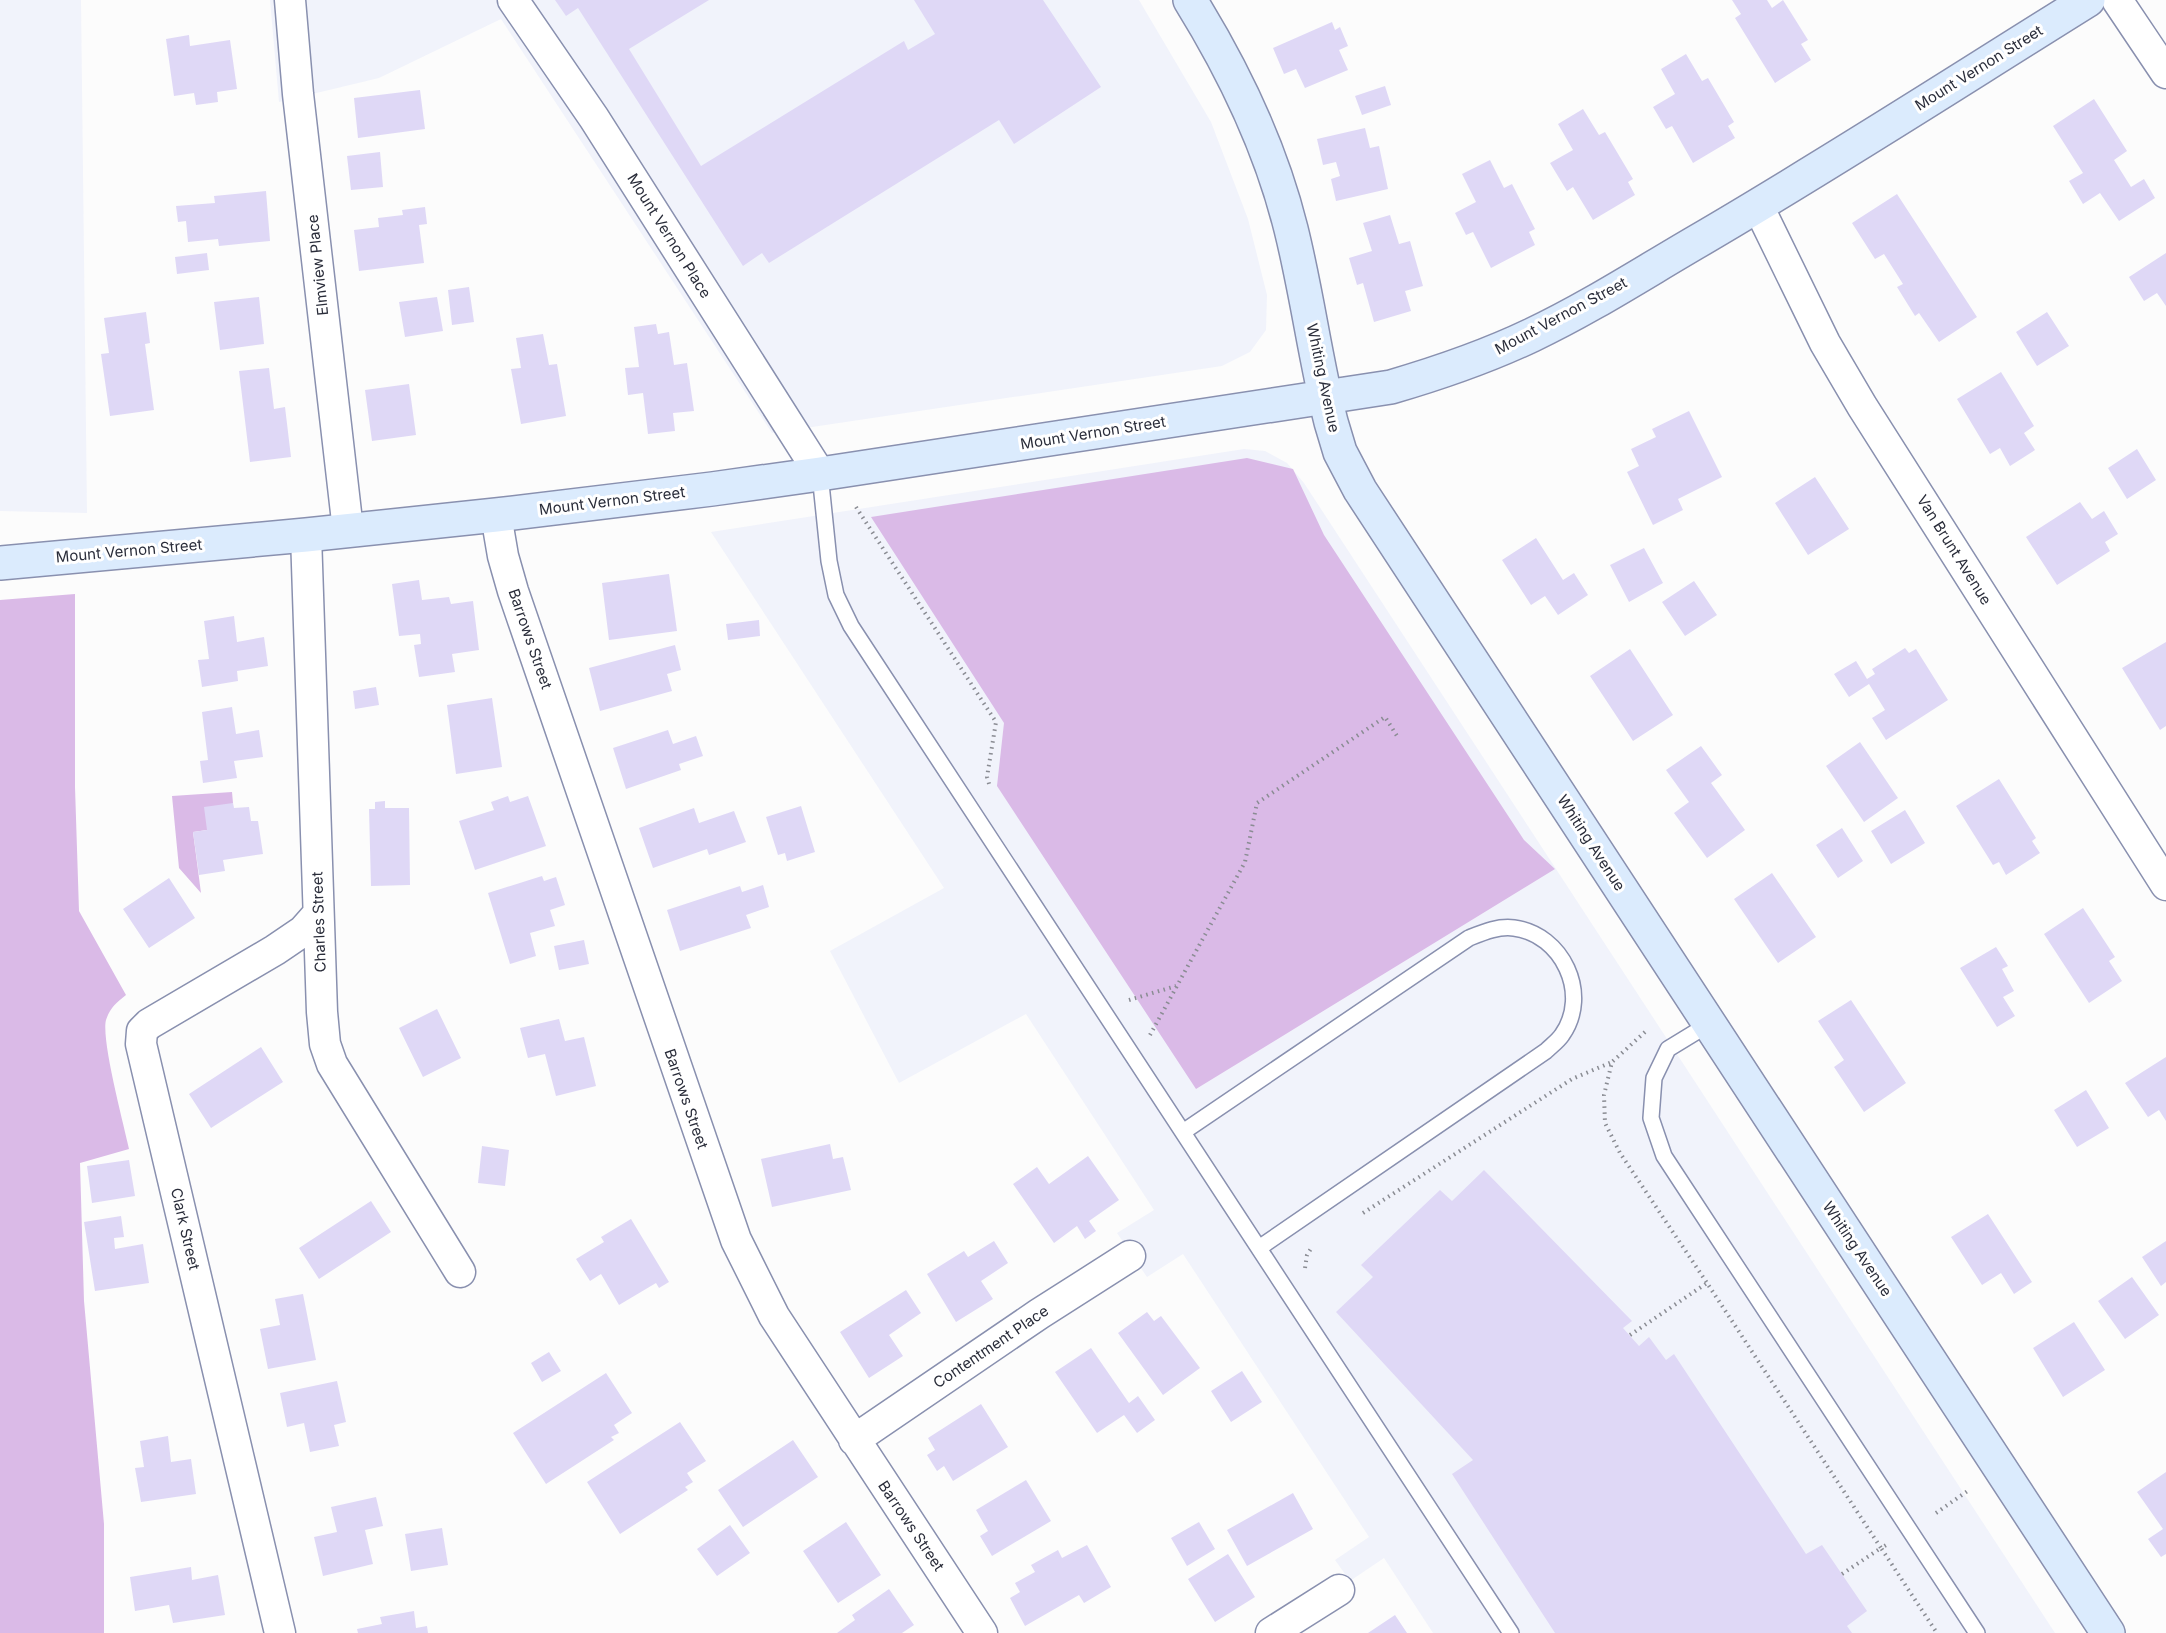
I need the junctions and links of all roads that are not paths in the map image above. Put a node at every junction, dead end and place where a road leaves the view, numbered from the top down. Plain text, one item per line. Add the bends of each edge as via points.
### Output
1 (290, 0) edge
2 (513, 0) edge
3 (1190, 0) edge
4 (2088, 0) edge
5 (2117, 0) edge
6 (2166, 73) edge
7 (1758, 206) junction
8 (1325, 397) junction
9 (820, 474) junction
10 (496, 515) junction
11 (348, 530) junction
12 (306, 535) junction
13 (0, 563) edge
14 (2166, 885) edge
15 (318, 914) junction
16 (1709, 1024) junction
17 (1183, 1132) junction
18 (1259, 1248) junction
19 (1130, 1256) dead end
20 (460, 1272) dead end
21 (854, 1440) junction
22 (1340, 1590) dead end
23 (280, 1633) edge
24 (982, 1633) edge
25 (1271, 1633) edge
26 (1511, 1633) edge
27 (1977, 1633) edge
28 (2108, 1633) edge

1 - 11 street, Elmview Place
2 - 9 street, Mount Vernon Place via 594,118
3 - 8 street, Whiting Avenue via 1242,93 1270,157 1291,229
4 - 7 street, Mount Vernon Street
5 - 6 street
7 - 8 street, Mount Vernon Street via 1531,336 1439,373 1391,387
7 - 14 street, Van Brunt Avenue via 1820,332 1862,406
8 - 9 street, Mount Vernon Street
8 - 16 street, Whiting Avenue via 1340,452 1360,490
9 - 10 street, Mount Vernon Street
9 - 17 lane via 829,561 836,595 851,626
10 - 11 street, Mount Vernon Street
10 - 21 street, Barrows Street via 513,591 736,1240 774,1316
11 - 12 street, Mount Vernon Street
12 - 13 street, Mount Vernon Street
12 - 15 street, Charles Street
15 - 20 street, Charles Street via 325,1044 332,1064
15 - 23 street, Clark Street via 303,931 275,950 149,1024 142,1031 141,1044
16 - 27 lane via 1668,1049 1654,1078 1651,1118 1664,1156
16 - 28 street, Whiting Avenue
17 - 18 lane
17 - 18 lane via 1469,938 1491,929 1514,928 1536,935 1555,948 1568,968 1574,990 1572,1014 1563,1035 1546,1051
18 - 26 lane
19 - 21 street, Contentment Place
21 - 24 street, Barrows Street
22 - 25 street

